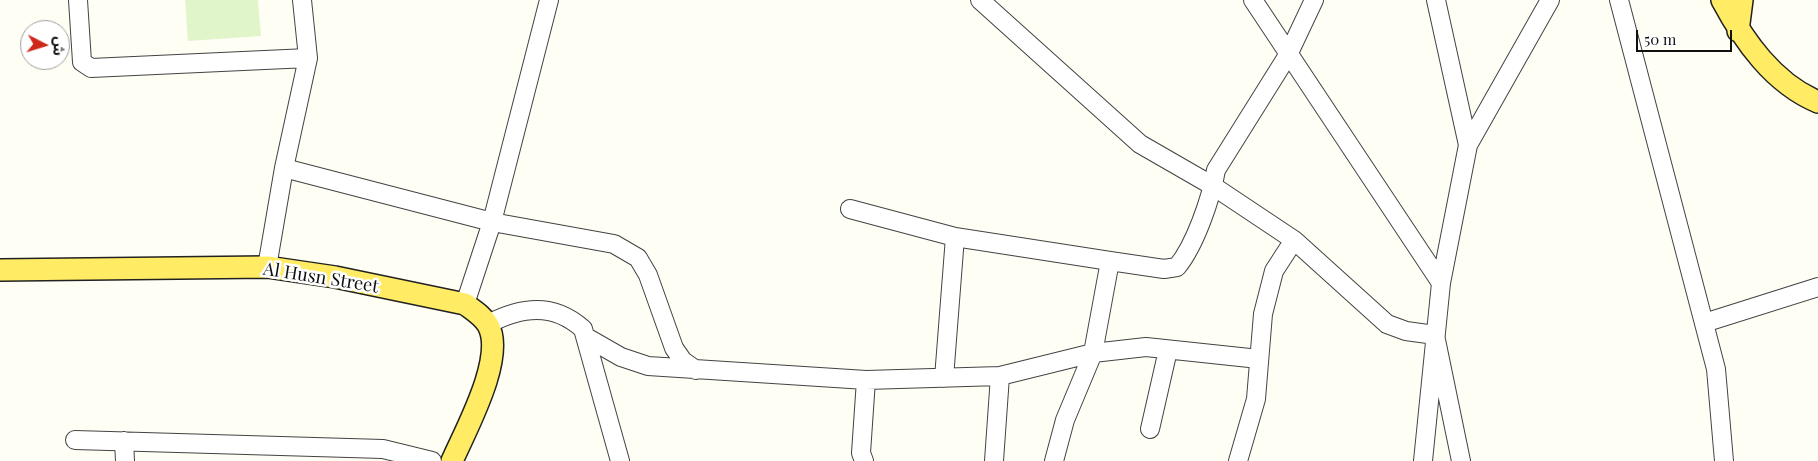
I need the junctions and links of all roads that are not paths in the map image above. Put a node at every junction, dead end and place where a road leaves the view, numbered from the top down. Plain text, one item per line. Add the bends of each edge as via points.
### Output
1 (78, 0) edge
2 (302, 0) edge
3 (550, 0) edge
4 (980, 0) edge
5 (1253, 0) edge
6 (1314, 0) edge
7 (1436, 0) edge
8 (1550, 0) edge
9 (1620, 0) edge
10 (1722, 0) edge
11 (1742, 0) edge
12 (1738, 30) junction
13 (1288, 55) junction
14 (308, 58) junction
15 (1818, 102) edge
16 (1468, 145) junction
17 (284, 168) junction
18 (1213, 186) junction
19 (850, 209) dead end
20 (492, 222) junction
21 (955, 237) junction
22 (1294, 240) junction
23 (1110, 261) junction
24 (267, 267) junction
25 (0, 270) edge
26 (1441, 283) junction
27 (1818, 287) edge
28 (465, 304) junction
29 (1704, 323) junction
30 (488, 324) junction
31 (1435, 335) junction
32 (586, 337) junction
33 (1168, 350) junction
34 (1093, 353) junction
35 (1259, 359) junction
36 (696, 370) junction
37 (1000, 376) junction
38 (944, 378) junction
39 (866, 380) junction
40 (1150, 429) dead end
41 (75, 440) dead end
42 (124, 440) junction
43 (288, 454) edge
44 (125, 461) edge
45 (432, 461) edge
46 (452, 461) edge
47 (620, 461) edge
48 (864, 461) edge
49 (994, 461) edge
50 (1054, 461) edge
51 (1238, 461) edge
52 (1423, 461) edge
53 (1461, 461) edge
54 (1724, 461) edge

1 - 14 street via 82,62 91,68
2 - 14 street
3 - 20 street
4 - 18 street via 1140,144
5 - 13 street
6 - 13 street
7 - 16 street
8 - 16 street
9 - 29 street
10 - 12 main road
11 - 12 main road
12 - 15 main road via 1774,74
13 - 18 street via 1224,155 1216,170
13 - 26 street
14 - 17 street
16 - 26 street
17 - 20 street
17 - 24 street
18 - 22 street
18 - 23 street via 1186,256 1177,268
19 - 21 street
20 - 28 street
20 - 36 street via 614,244 638,258 648,275 674,348 683,362
21 - 23 street
21 - 38 street
22 - 31 street via 1387,324 1406,331
22 - 35 street via 1274,272 1263,314
23 - 34 street
24 - 25 main road, Al Husn Street
24 - 28 main road, Al Husn Street via 335,277
26 - 31 street
27 - 29 street
28 - 30 main road, Al Husn Street
29 - 54 street via 1716,370
30 - 32 street via 508,314 544,310 569,316 583,328
30 - 46 main road via 493,352 490,372
31 - 52 street
31 - 53 street
32 - 36 street via 621,357 648,366
32 - 47 street
33 - 34 street via 1146,347
33 - 35 street
33 - 40 street
34 - 37 street
34 - 50 street via 1066,420
35 - 51 street via 1256,399
36 - 39 street
37 - 38 street
37 - 49 street
38 - 39 street
39 - 48 street via 861,453
41 - 42 street
42 - 43 street
42 - 44 street
43 - 45 street via 383,449

